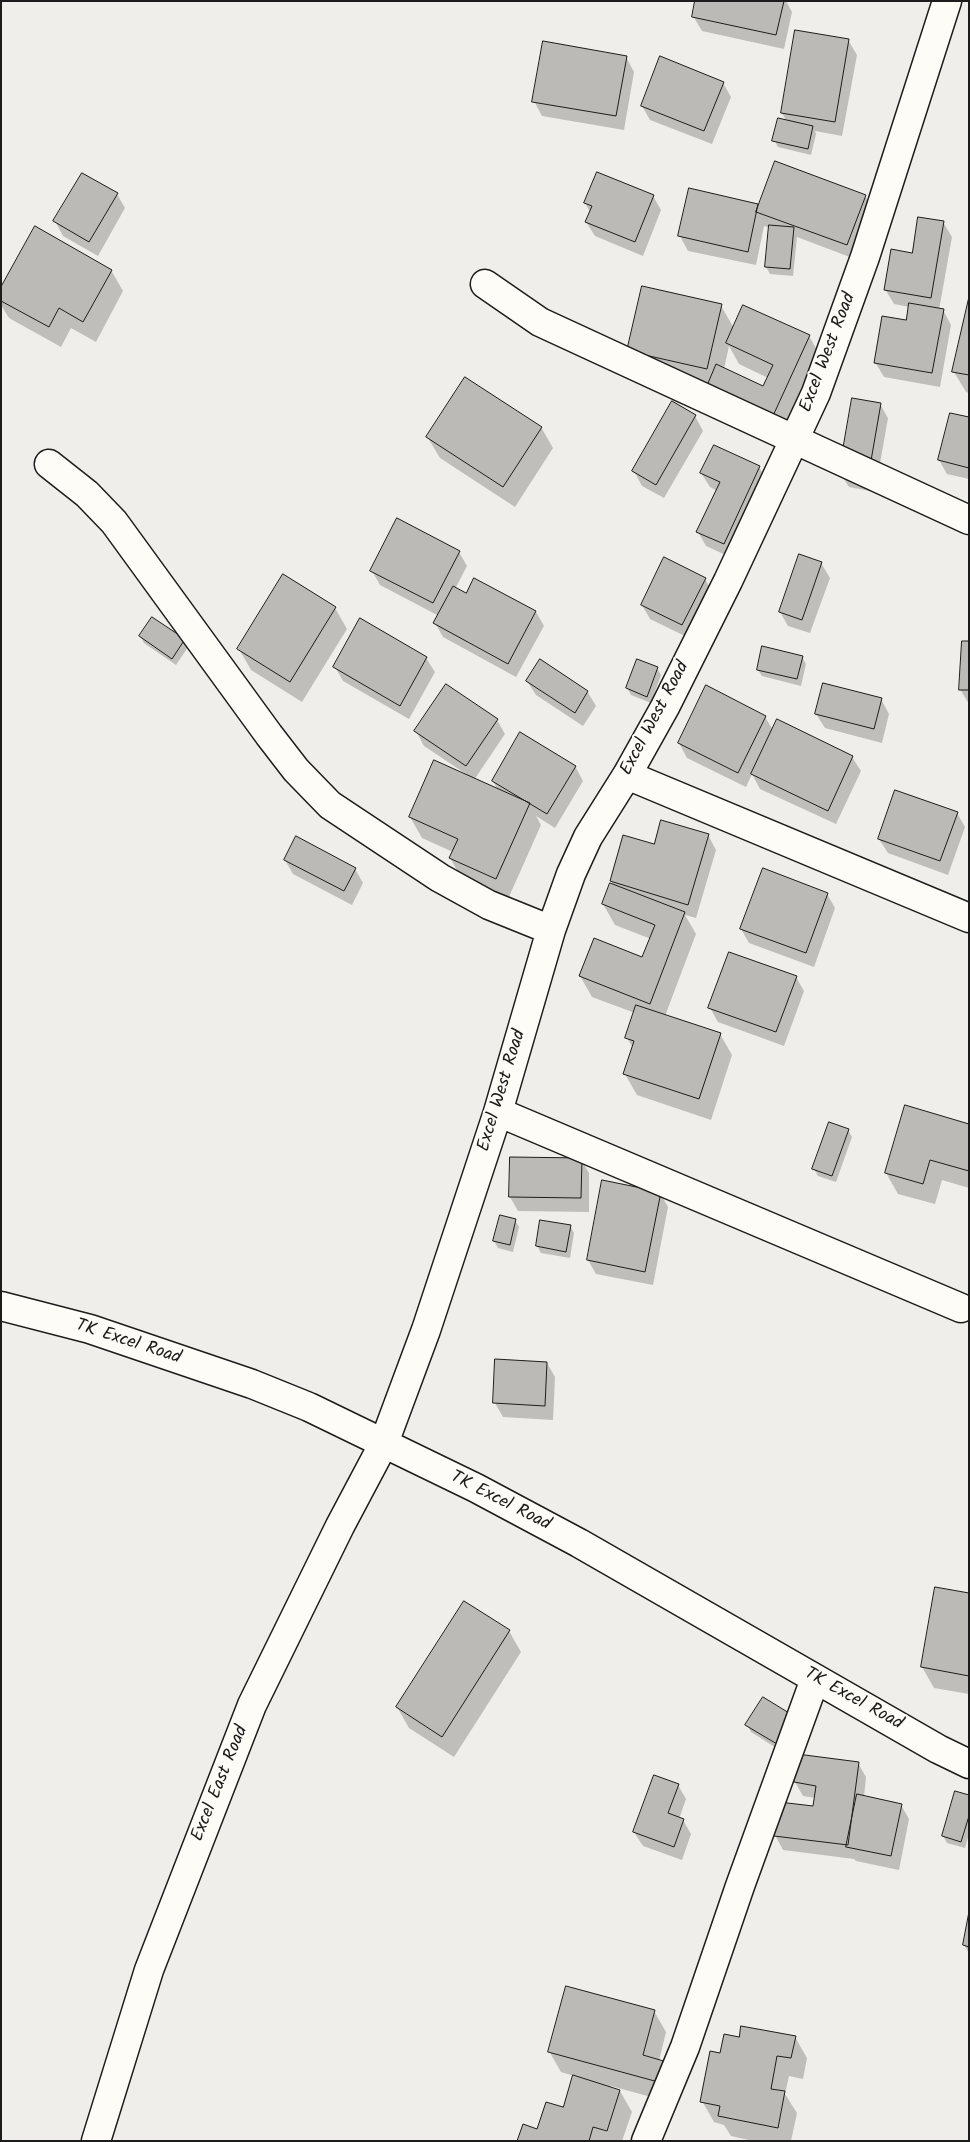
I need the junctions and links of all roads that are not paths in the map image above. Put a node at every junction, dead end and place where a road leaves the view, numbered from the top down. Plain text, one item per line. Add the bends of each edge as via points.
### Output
1 (947, 1) edge
2 (484, 284) dead end
3 (794, 442) junction
4 (49, 464) dead end
5 (969, 520) edge
6 (627, 775) junction
7 (969, 918) edge
8 (551, 930) junction
9 (498, 1112) junction
10 (1, 1306) edge
11 (961, 1308) dead end
12 (384, 1443) junction
13 (815, 1679) junction
14 (969, 1764) edge
15 (96, 2141) edge
16 (646, 2141) edge

1 - 3 street, Excel West Road via 865,257 816,393
2 - 3 street via 540,322
3 - 5 street
3 - 6 street, Excel West Road via 728,581
4 - 8 street via 114,522 269,735 296,770 330,805 457,887 489,905
6 - 7 street
6 - 8 street, Excel West Road via 588,837
8 - 9 street, Excel West Road
9 - 11 street
9 - 12 street, Excel West Road via 426,1330
10 - 12 street, TK Excel Road via 90,1329 252,1384
12 - 13 street, TK Excel Road via 579,1543
12 - 15 street, Excel East Road via 252,1705 149,1970
13 - 14 street, TK Excel Road
13 - 16 street via 684,2047

